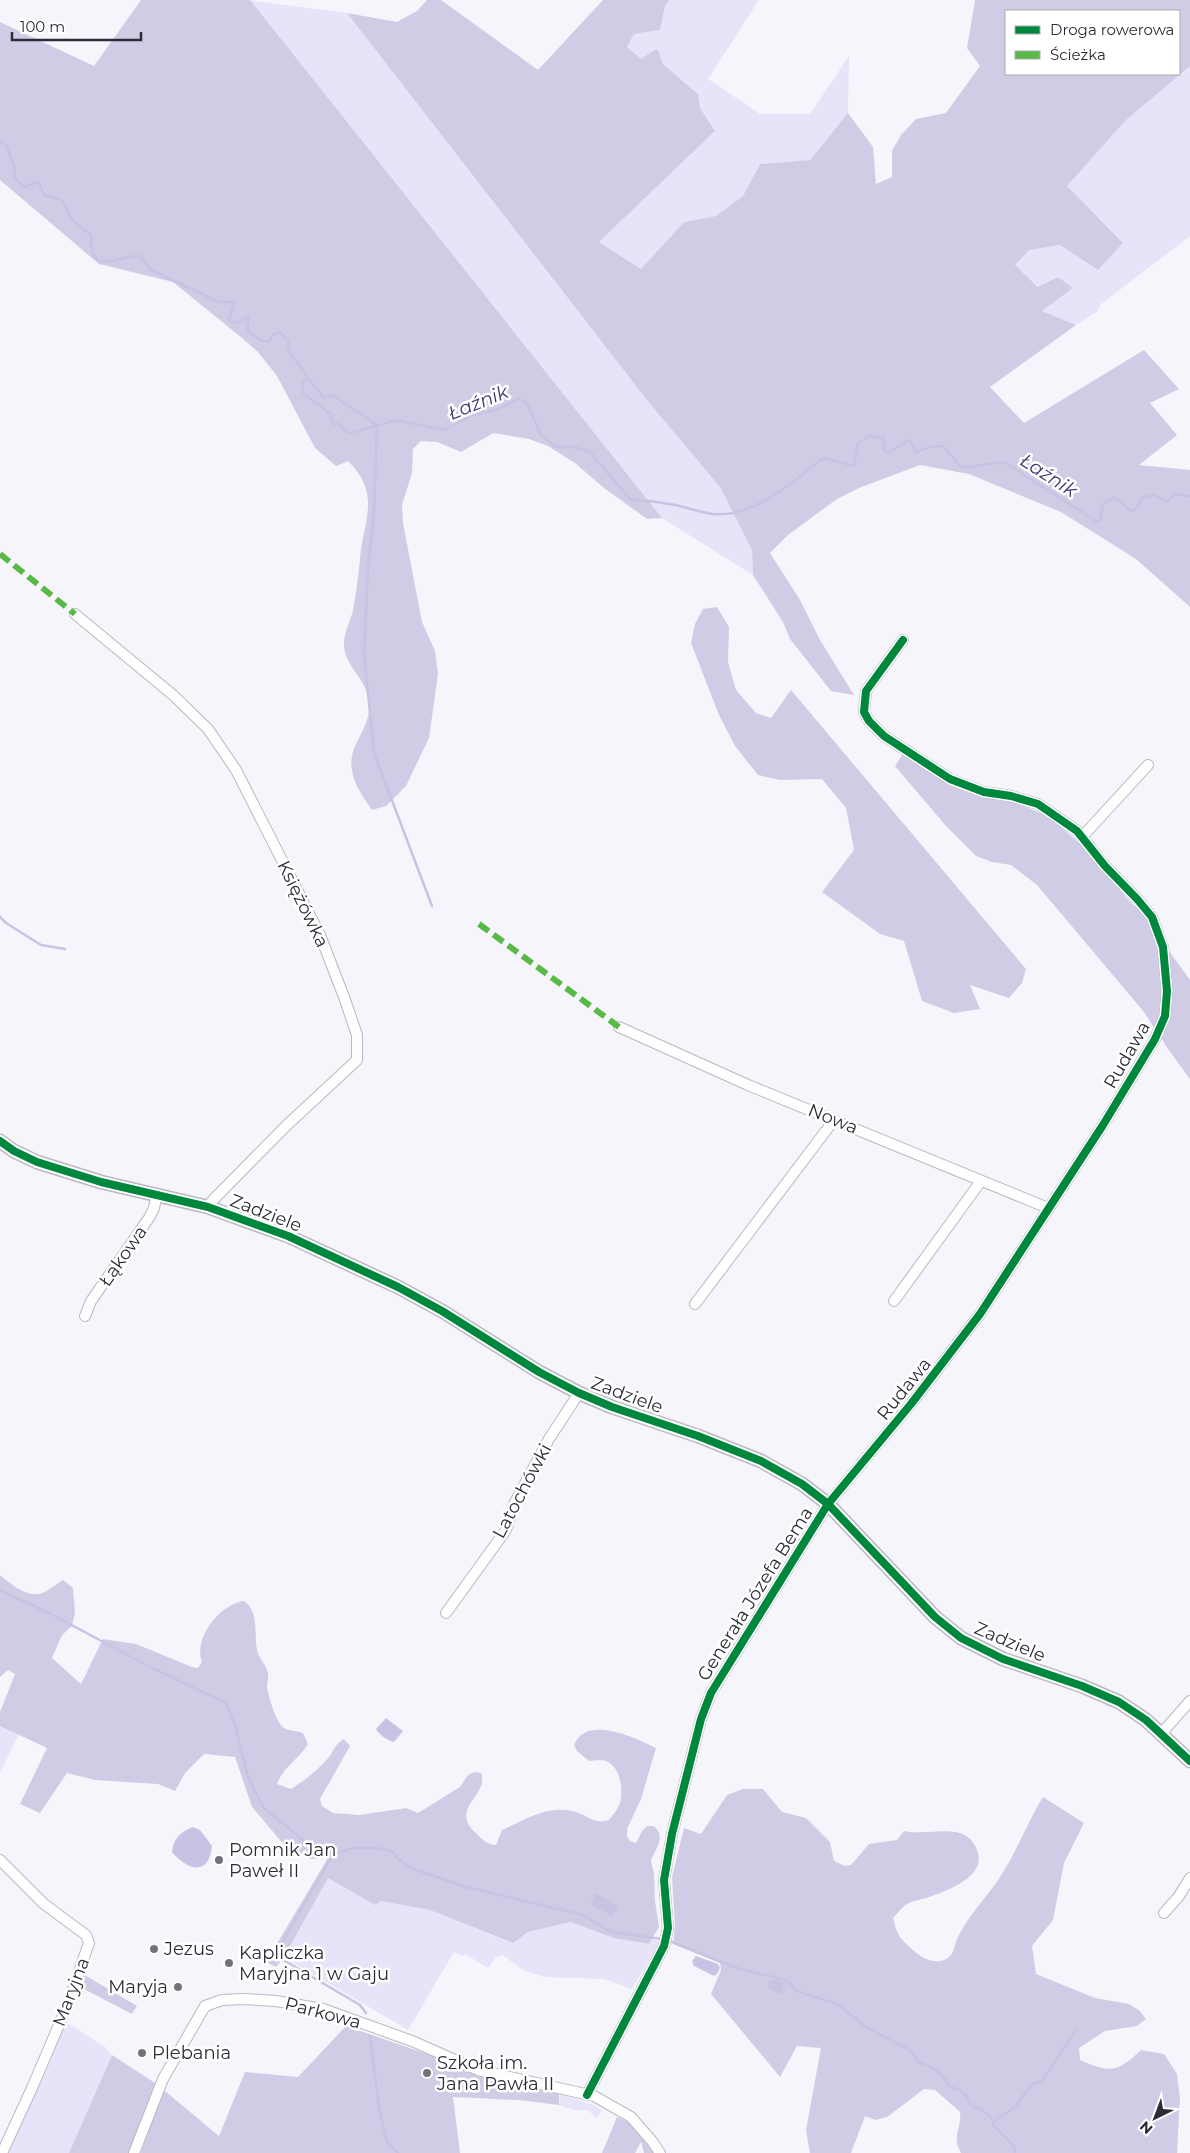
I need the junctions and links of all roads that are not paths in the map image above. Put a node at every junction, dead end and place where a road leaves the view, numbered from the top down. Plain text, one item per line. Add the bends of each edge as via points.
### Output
1 (75, 614) dead end
2 (903, 640) dead end
3 (1148, 765) dead end
4 (1082, 837) junction
5 (619, 1027) dead end
6 (834, 1120) junction
7 (0, 1141) edge
8 (981, 1181) junction
9 (157, 1194) junction
10 (208, 1207) junction
11 (1048, 1208) junction
12 (894, 1301) dead end
13 (695, 1304) dead end
14 (85, 1316) dead end
15 (579, 1393) junction
16 (828, 1504) junction
17 (446, 1613) dead end
18 (1190, 1701) edge
19 (1161, 1734) junction
20 (1190, 1761) edge
21 (0, 1861) edge
22 (1190, 1878) edge
23 (1164, 1912) dead end
24 (591, 2095) junction
25 (2, 2153) edge
26 (134, 2153) edge
27 (660, 2153) edge

1 - 10 street, Księżówka via 173,695 208,729 236,770 320,935 357,1035 356,1060 286,1126
2 - 4 street, Rudawa via 866,691 864,712 874,727 950,779 984,792 1038,804
3 - 4 street
4 - 11 street, Rudawa via 1152,917 1163,948 1167,992 1165,1016 1155,1039 1103,1125
5 - 6 street, Nowa
6 - 8 street, Nowa
6 - 13 street
7 - 9 street, Zadziele via 37,1162 101,1182
8 - 11 street, Nowa
8 - 12 street
9 - 10 street, Zadziele
9 - 14 street, Łąkowa via 149,1218 91,1301
10 - 15 street, Zadziele via 288,1236 398,1287
11 - 16 street, Rudawa via 946,1361
15 - 16 street, Zadziele via 743,1454 793,1479
15 - 17 street, Latochówki via 549,1439 520,1494 506,1530
16 - 19 street, Zadziele via 935,1617 961,1638 1002,1659 1119,1702
16 - 24 street, Generała Józefa Bema via 711,1693 701,1719 672,1834 664,1880 668,1928 664,1946
18 - 19 street
19 - 20 street, Zadziele
21 - 25 street, Maryjna via 44,1904 86,1935 89,1943 67,2006
22 - 23 street
24 - 26 street, Parkowa via 478,2070 412,2041 323,2009 276,2001 222,2000 205,2006 191,2027 163,2079
24 - 27 street, Parkowa via 630,2117

